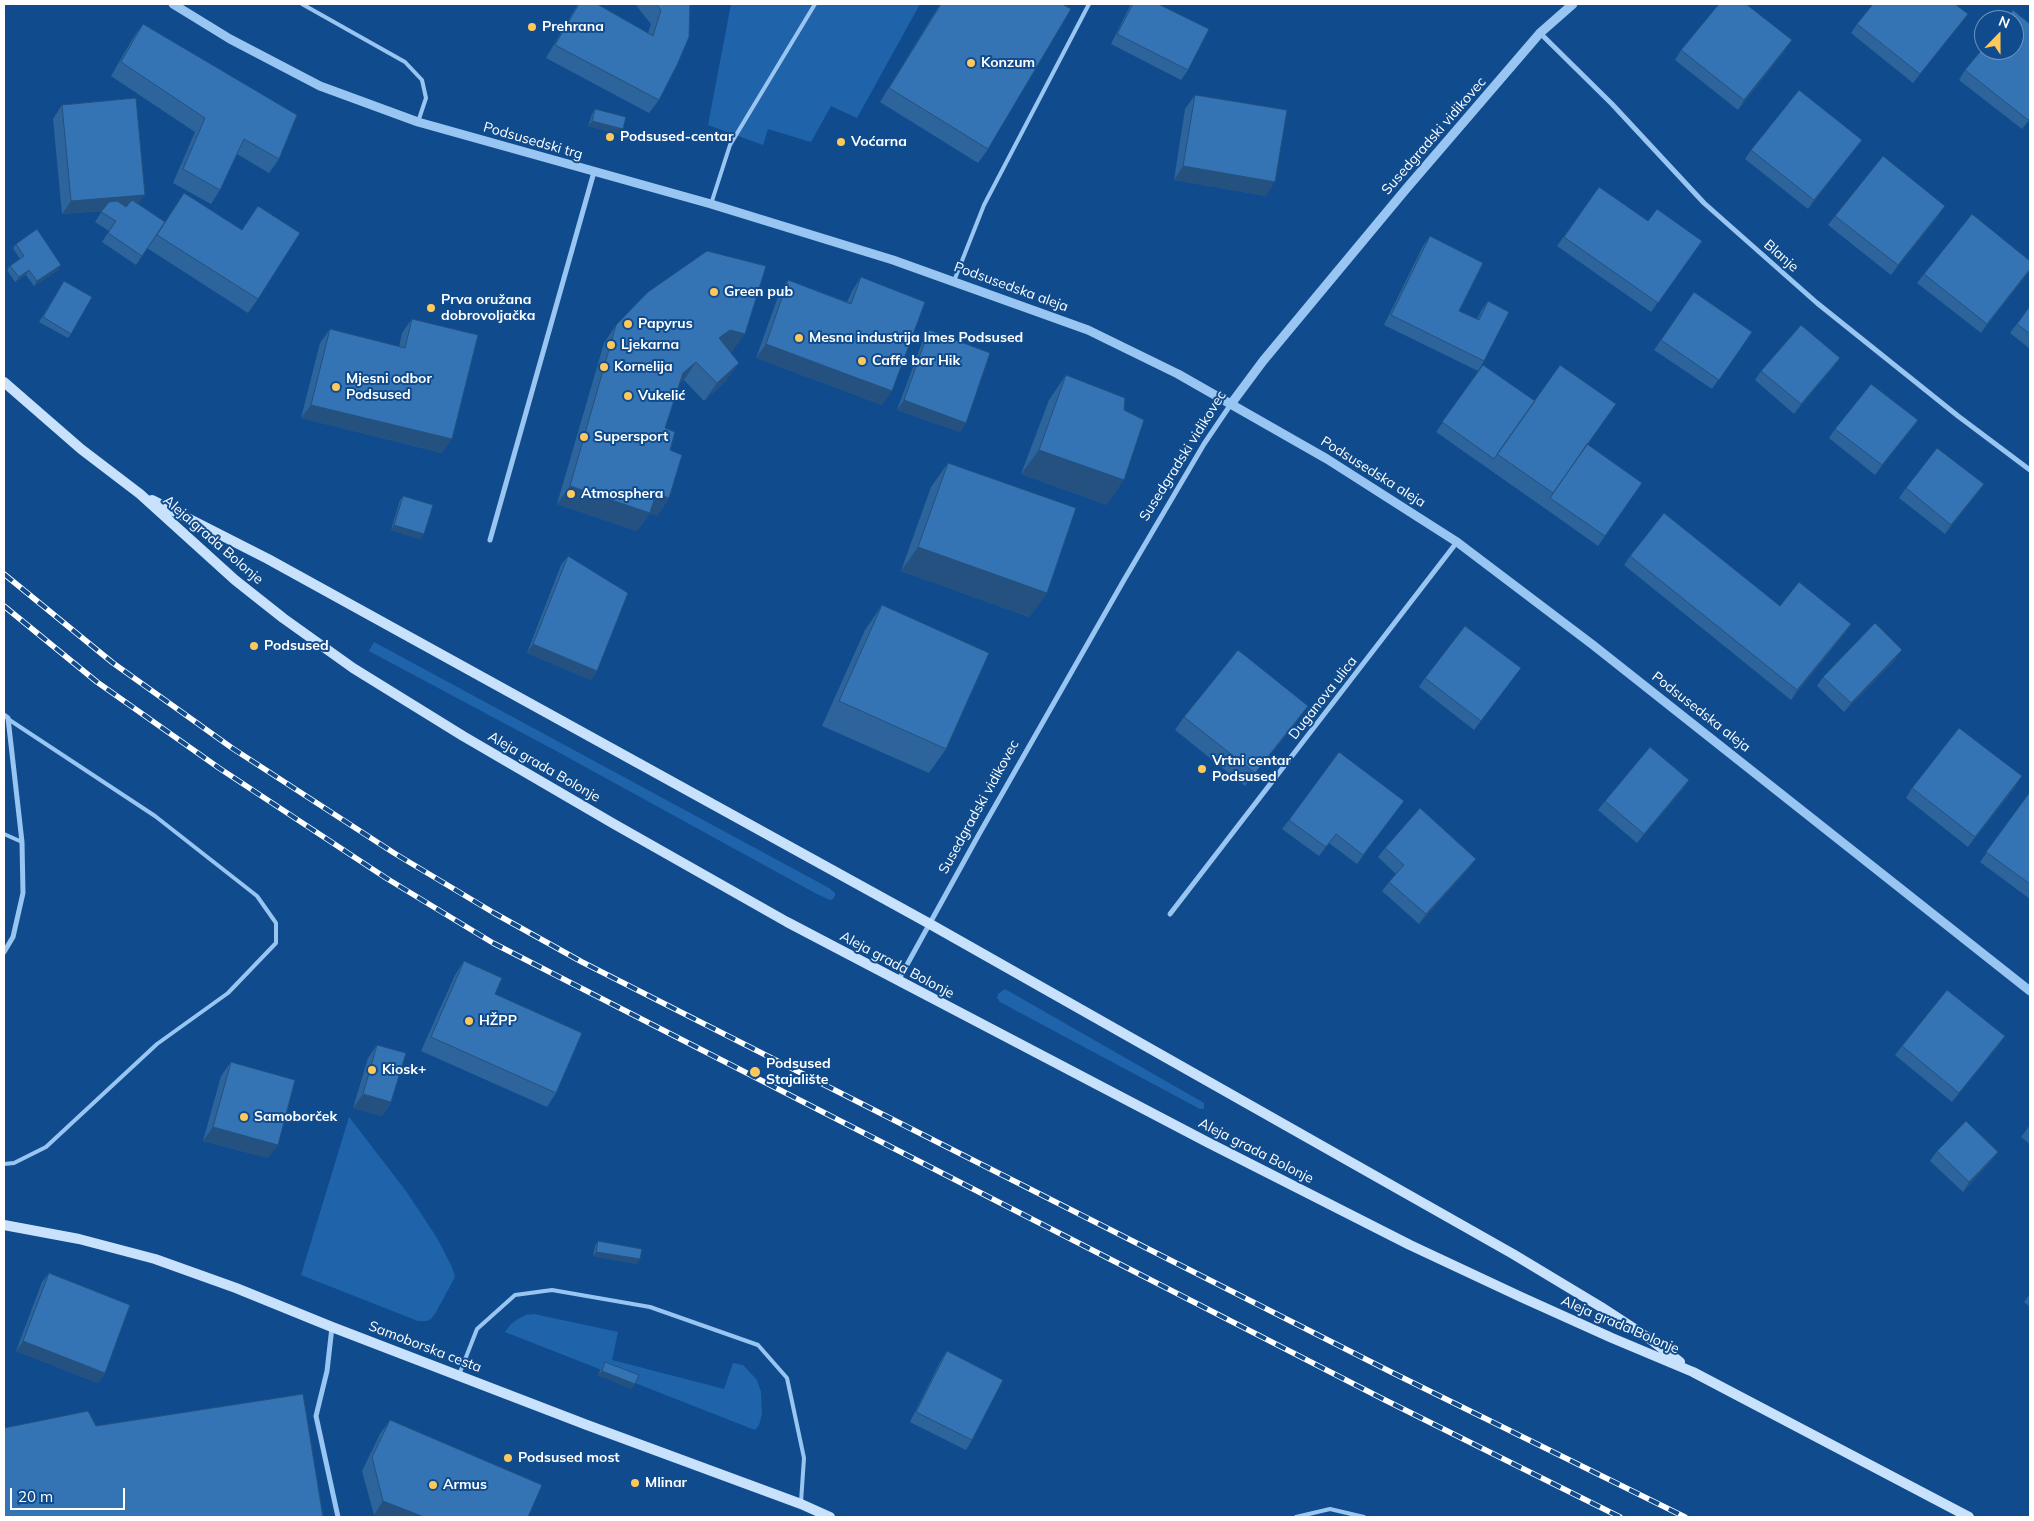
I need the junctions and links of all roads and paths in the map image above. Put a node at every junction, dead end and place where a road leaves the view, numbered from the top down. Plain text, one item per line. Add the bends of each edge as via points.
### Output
1 (173, 4) edge
2 (302, 4) edge
3 (815, 4) edge
4 (1089, 4) edge
5 (1573, 4) edge
6 (1540, 33) junction
7 (418, 122) junction
8 (594, 172) junction
9 (710, 204) junction
10 (954, 281) junction
11 (4, 382) edge
12 (1231, 404) junction
13 (2030, 470) edge
14 (140, 494) junction
15 (490, 540) dead end
16 (1457, 542) junction
17 (6, 716) edge
18 (4, 834) edge
19 (22, 842) junction
20 (1170, 914) dead end
21 (930, 924) junction
22 (4, 952) edge
23 (898, 981) junction
24 (2030, 991) edge
25 (4, 1164) edge
26 (4, 1226) edge
27 (332, 1327) junction
28 (1693, 1372) junction
29 (459, 1375) junction
30 (801, 1504) junction
31 (338, 1517) edge
32 (830, 1517) edge
33 (1296, 1517) edge
34 (1364, 1517) edge
35 (1969, 1517) edge

1 - 7 street, Podsusedski trg via 230,39 320,86
2 - 7 lane via 411,68 422,80 426,98
3 - 9 lane via 730,145
4 - 10 lane via 984,205
5 - 6 street, Susedgradski vidikovec
6 - 12 street, Susedgradski vidikovec via 1406,189
6 - 13 street, Blanje via 1612,104 1704,203 1817,303
7 - 8 street, Podsusedski trg
8 - 9 street, Podsusedska aleja
8 - 15 street, Podsusedski trg
9 - 10 street, Podsusedska aleja
10 - 12 street, Podsusedska aleja via 1088,330
11 - 14 main road, Aleja grada Bolonje via 81,449
12 - 16 street, Podsusedska aleja via 1327,459
12 - 21 street, Susedgradski vidikovec via 1124,580
14 - 21 main road, Aleja grada Bolonje via 268,559
14 - 23 main road, Aleja grada Bolonje via 235,580 353,668 614,824
16 - 20 street, Duganova ulica
16 - 24 street, Podsusedska aleja via 1593,645
17 - 19 street
17 - 25 lane via 155,816 256,896 276,924 276,943 228,993 157,1044 46,1147 14,1163
18 - 19 lane
19 - 22 street via 23,893 13,937
21 - 23 street, Susedgradski vidikovec
21 - 28 main road, Aleja grada Bolonje via 1513,1254 1650,1339
23 - 28 main road, Aleja grada Bolonje via 1410,1245
26 - 27 main road, Samoborska cesta via 79,1239 155,1259
27 - 29 main road, Samoborska cesta
27 - 31 street via 327,1371 316,1416
28 - 35 main road, Aleja grada Bolonje
29 - 30 main road, Samoborska cesta
29 - 30 lane via 478,1329 515,1295 552,1290 650,1307 758,1345 787,1378 804,1458
30 - 32 main road, Samoborska cesta
33 - 34 lane via 1330,1509

